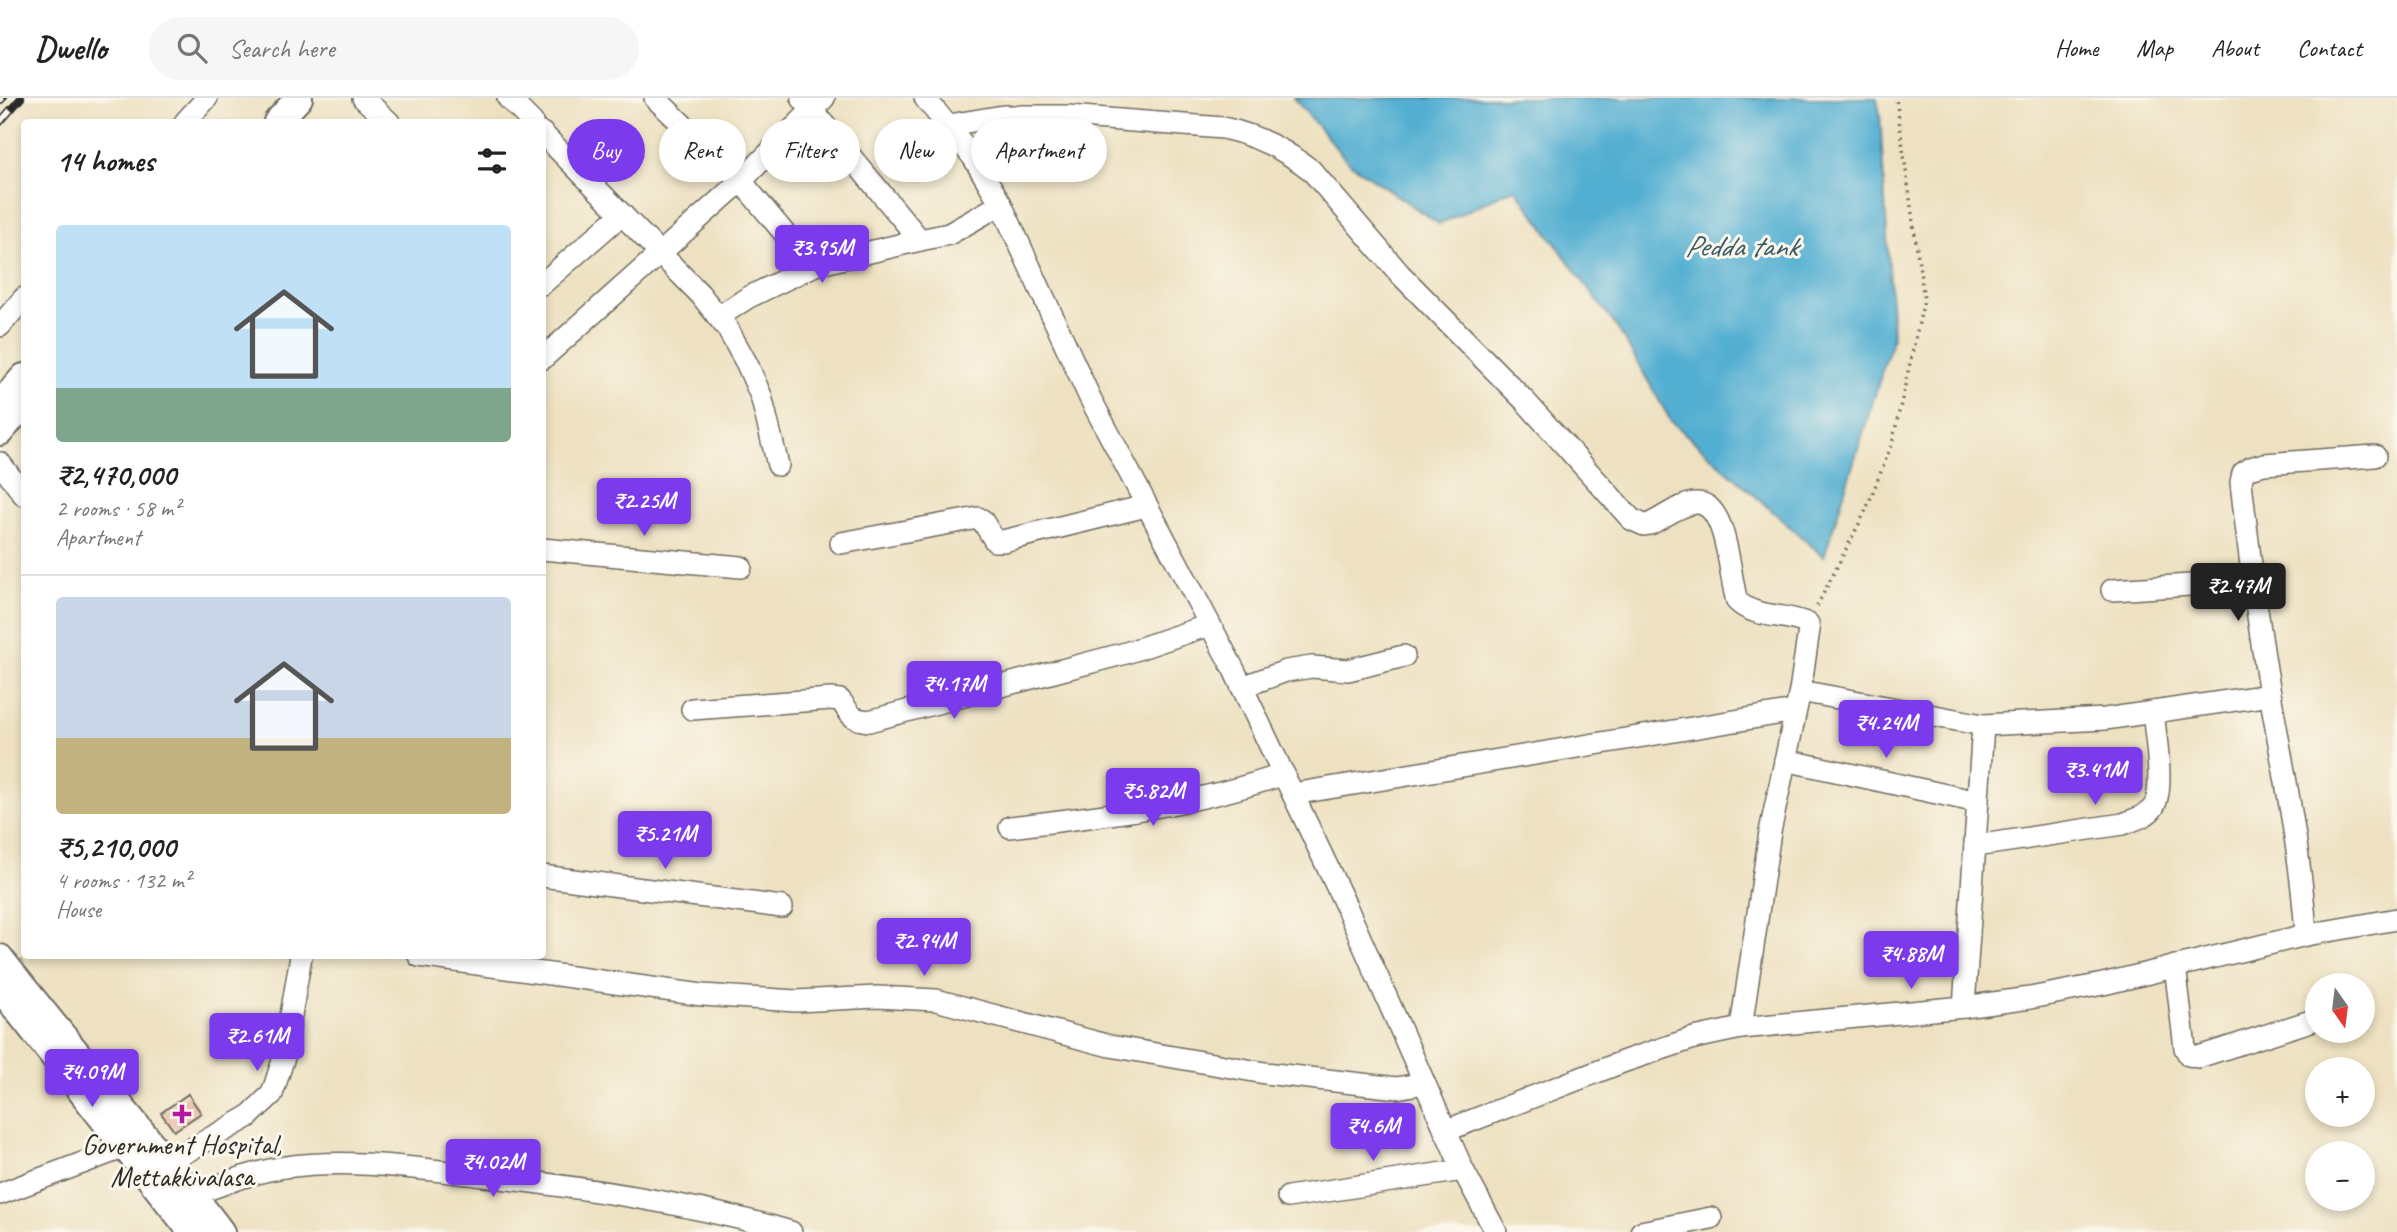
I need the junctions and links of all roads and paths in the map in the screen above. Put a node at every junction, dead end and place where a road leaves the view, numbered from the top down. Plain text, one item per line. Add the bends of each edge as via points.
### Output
1 (207, 98) edge
2 (277, 98) edge
3 (299, 98) edge
4 (363, 98) edge
5 (508, 98) edge
6 (655, 98) edge
7 (925, 98) edge
8 (1896, 98) edge
9 (813, 102) edge
10 (188, 119) edge
11 (258, 119) edge
12 (280, 119) edge
13 (385, 119) edge
14 (529, 119) edge
15 (677, 119) edge
16 (944, 119) edge
17 (957, 124) edge
18 (957, 136) edge
19 (547, 147) edge
20 (746, 175) edge
21 (739, 182) edge
22 (741, 182) edge
23 (1001, 204) junction
24 (622, 214) junction
25 (920, 240) junction
26 (661, 253) junction
27 (815, 265) junction
28 (546, 280) edge
29 (21, 302) edge
30 (718, 317) junction
31 (0, 326) edge
32 (546, 355) edge
33 (21, 380) edge
34 (0, 404) edge
35 (21, 408) edge
36 (0, 432) edge
37 (2375, 456) dead end
38 (0, 463) edge
39 (778, 465) dead end
40 (21, 491) edge
41 (1146, 506) junction
42 (841, 543) dead end
43 (546, 549) edge
44 (741, 567) dead end
45 (2253, 582) junction
46 (2112, 590) dead end
47 (1808, 624) junction
48 (1209, 625) junction
49 (1404, 656) dead end
50 (1242, 687) junction
51 (2270, 695) junction
52 (1797, 701) junction
53 (692, 709) dead end
54 (2152, 712) junction
55 (1983, 725) junction
56 (1785, 760) junction
57 (1284, 774) junction
58 (1293, 794) junction
59 (1978, 802) junction
60 (1010, 827) dead end
61 (1975, 846) junction
62 (546, 877) edge
63 (782, 907) dead end
64 (2397, 919) edge
65 (2306, 935) junction
66 (0, 958) edge
67 (300, 959) edge
68 (441, 959) edge
69 (2175, 966) junction
70 (4, 1000) edge
71 (1964, 1007) junction
72 (2305, 1023) edge
73 (1741, 1028) junction
74 (1424, 1083) junction
75 (1445, 1131) junction
76 (125, 1147) junction
77 (168, 1162) junction
78 (1463, 1170) junction
79 (0, 1194) edge
80 (193, 1195) junction
81 (1288, 1197) dead end
82 (1711, 1218) dead end
83 (192, 1232) edge
84 (221, 1232) edge
85 (791, 1232) edge
86 (1496, 1232) edge
87 (1641, 1232) edge

1 - 10 street
2 - 11 main road
3 - 12 main road
4 - 13 street
5 - 14 street
6 - 15 street
7 - 16 street
8 - 47 path via 1924,300 1892,444 1865,512
9 - 20 street
9 - 25 street
17 - 47 street via 1003,116 1181,123 1246,133 1296,158 1631,519 1650,524 1687,505 1704,504 1715,514 1724,536 1737,601 1751,611
18 - 23 street
19 - 24 street
21 - 26 street
22 - 27 street
23 - 25 street via 949,234
23 - 41 street via 1090,398
24 - 26 street
24 - 28 street
25 - 27 street
26 - 30 street
26 - 32 street
27 - 30 street
29 - 31 street
30 - 39 street via 761,397
33 - 34 main road
35 - 36 main road
37 - 45 street via 2264,464 2243,473
38 - 40 street
41 - 42 street via 1003,541 995,541 978,518
41 - 48 street
43 - 44 street
45 - 46 street
45 - 51 street
47 - 52 street
48 - 50 street
48 - 53 street via 1126,653 869,721 849,716 840,700 831,699
49 - 50 street via 1348,670 1312,667 1286,671
50 - 57 street
51 - 54 street
51 - 65 street via 2292,809
52 - 55 street
52 - 56 street
52 - 58 street
54 - 55 street
54 - 61 street via 2158,777 2157,800 2151,810 2123,824
55 - 59 street
56 - 59 street
56 - 73 street
57 - 58 street
57 - 60 street via 1188,800
58 - 74 street
59 - 61 street
61 - 71 street
62 - 63 street
64 - 65 street
65 - 69 street
66 - 77 main road
67 - 77 street via 284,1057 272,1094 248,1117
68 - 74 street via 702,995 796,1001 936,1000 1110,1046 1265,1073 1397,1088
69 - 71 street via 2103,984
69 - 72 street via 2189,1055 2211,1054
70 - 76 main road
71 - 73 street
73 - 75 street via 1625,1061
74 - 75 street
75 - 78 street
76 - 79 street
76 - 83 main road
77 - 80 main road
78 - 81 street
78 - 86 street
80 - 84 main road
80 - 85 street via 286,1167 377,1164 591,1189 734,1216
82 - 87 street

